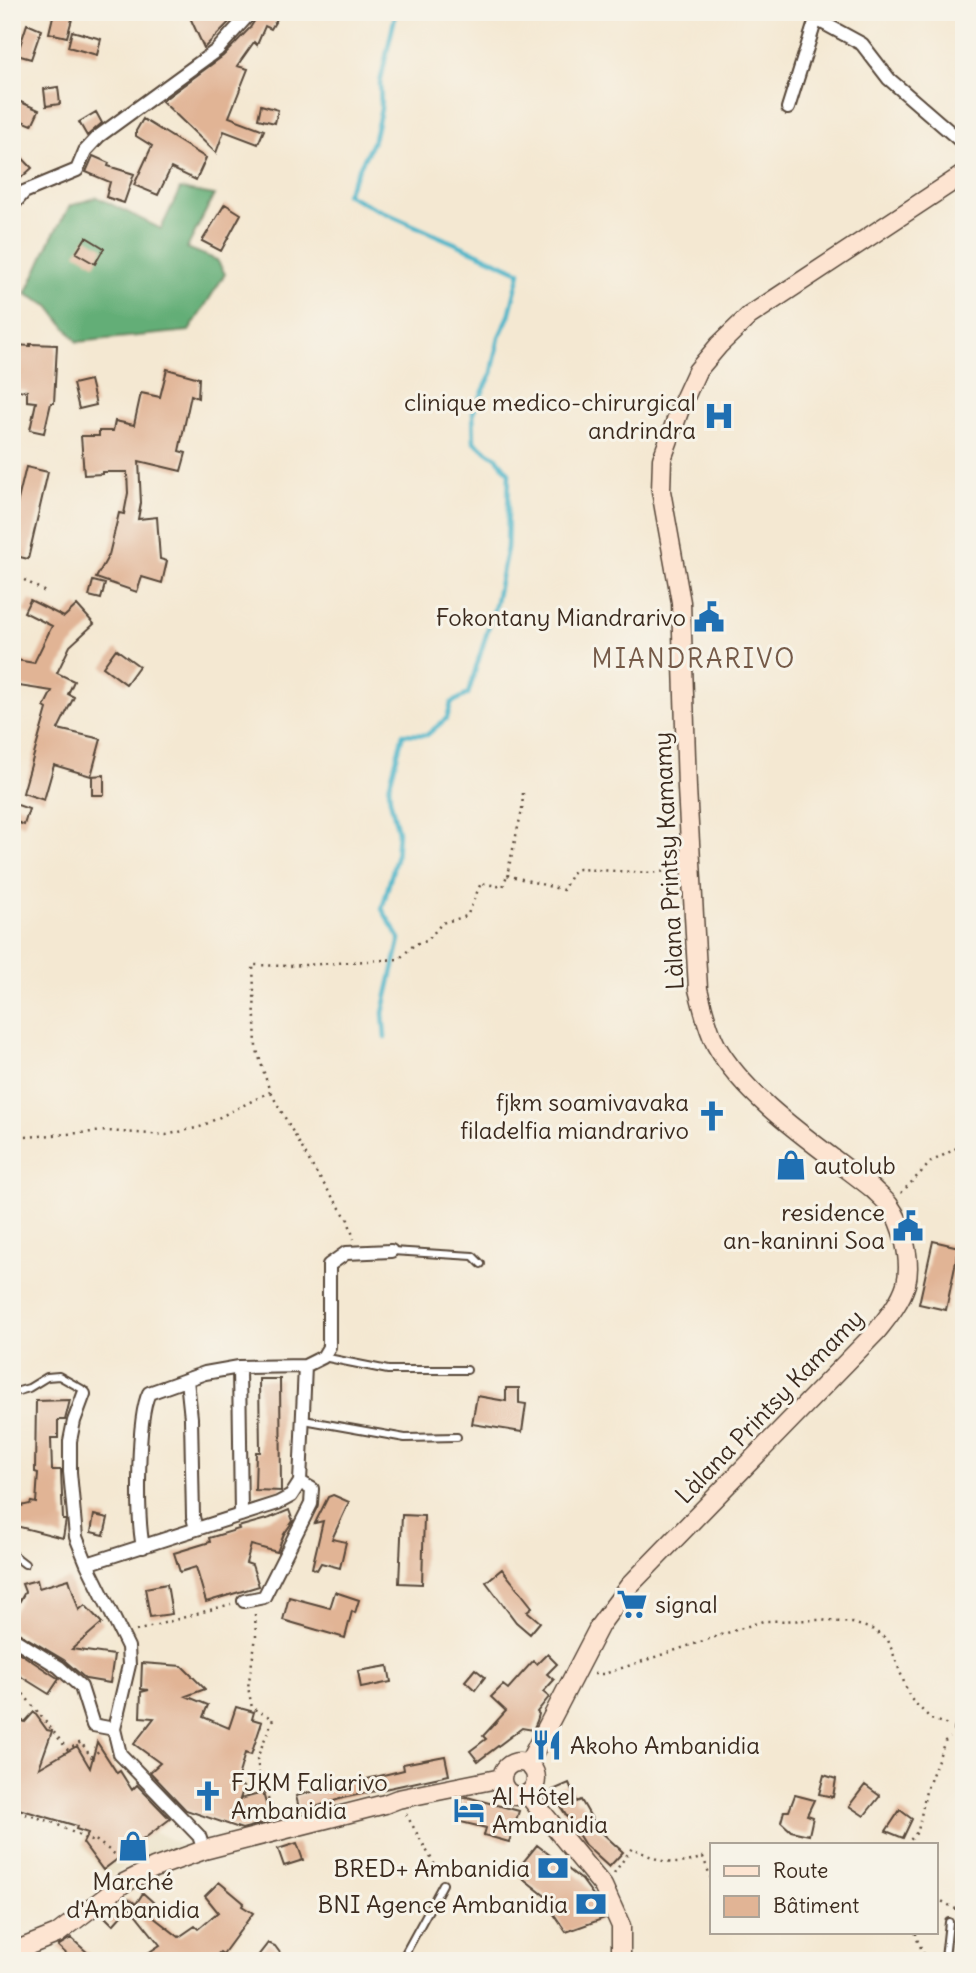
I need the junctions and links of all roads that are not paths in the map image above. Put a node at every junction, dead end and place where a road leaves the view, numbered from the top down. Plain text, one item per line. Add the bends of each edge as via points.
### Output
1 (251, 12) edge
2 (813, 15) edge
3 (788, 108) dead end
4 (964, 144) edge
5 (964, 174) edge
6 (12, 206) edge
7 (391, 1251) joint
8 (481, 1264) dead end
9 (323, 1357) junction
10 (305, 1366) junction
11 (239, 1367) junction
12 (467, 1370) dead end
13 (187, 1380) junction
14 (12, 1393) edge
15 (84, 1394) joint
16 (304, 1420) junction
17 (457, 1437) dead end
18 (300, 1482) junction
19 (241, 1515) junction
20 (196, 1530) junction
21 (143, 1546) junction
22 (12, 1554) edge
23 (24, 1564) dead end
24 (86, 1564) junction
25 (244, 1601) road end
26 (12, 1638) edge
27 (114, 1729) junction
28 (528, 1764) junction
29 (502, 1778) junction
30 (527, 1794) junction
31 (204, 1850) junction
32 (443, 1884) road end
33 (949, 1922) dead end
34 (12, 1952) edge
35 (401, 1961) edge
36 (621, 1961) edge
37 (949, 1961) edge

1 - 6 street via 217,50 99,136 85,151 78,170 24,192
2 - 3 street
2 - 4 street via 862,44 889,79
5 - 28 street, Làlana Printsy Kamamy via 749,316 697,371 662,459 662,491 681,602 698,989 715,1043 728,1064 752,1091 890,1206 908,1262 906,1284 877,1331 629,1586 600,1625
7 - 8 lane via 472,1256
7 - 9 street via 346,1253 329,1265 330,1347
9 - 10 street
9 - 12 lane via 388,1370
10 - 11 street
10 - 16 street
11 - 13 street
11 - 19 street
13 - 20 street
13 - 21 street via 149,1393 144,1404 140,1447
14 - 15 lane via 59,1376
15 - 24 street via 70,1441 70,1472 76,1537
16 - 17 lane via 405,1438
16 - 18 street
18 - 19 street via 291,1496
18 - 25 street via 312,1489 311,1504 264,1597
19 - 20 street
20 - 21 street
21 - 24 street
22 - 23 lane
24 - 27 street via 128,1647 130,1665
26 - 27 street via 59,1667 81,1687 93,1725
27 - 31 street via 120,1754 199,1836
28 - 29 street via 509,1765
28 - 30 street via 537,1777
29 - 30 street via 509,1792
29 - 31 street via 398,1798
30 - 36 street via 603,1886 621,1926
31 - 34 street via 124,1883 57,1934
32 - 35 lane
33 - 37 lane via 945,1958

